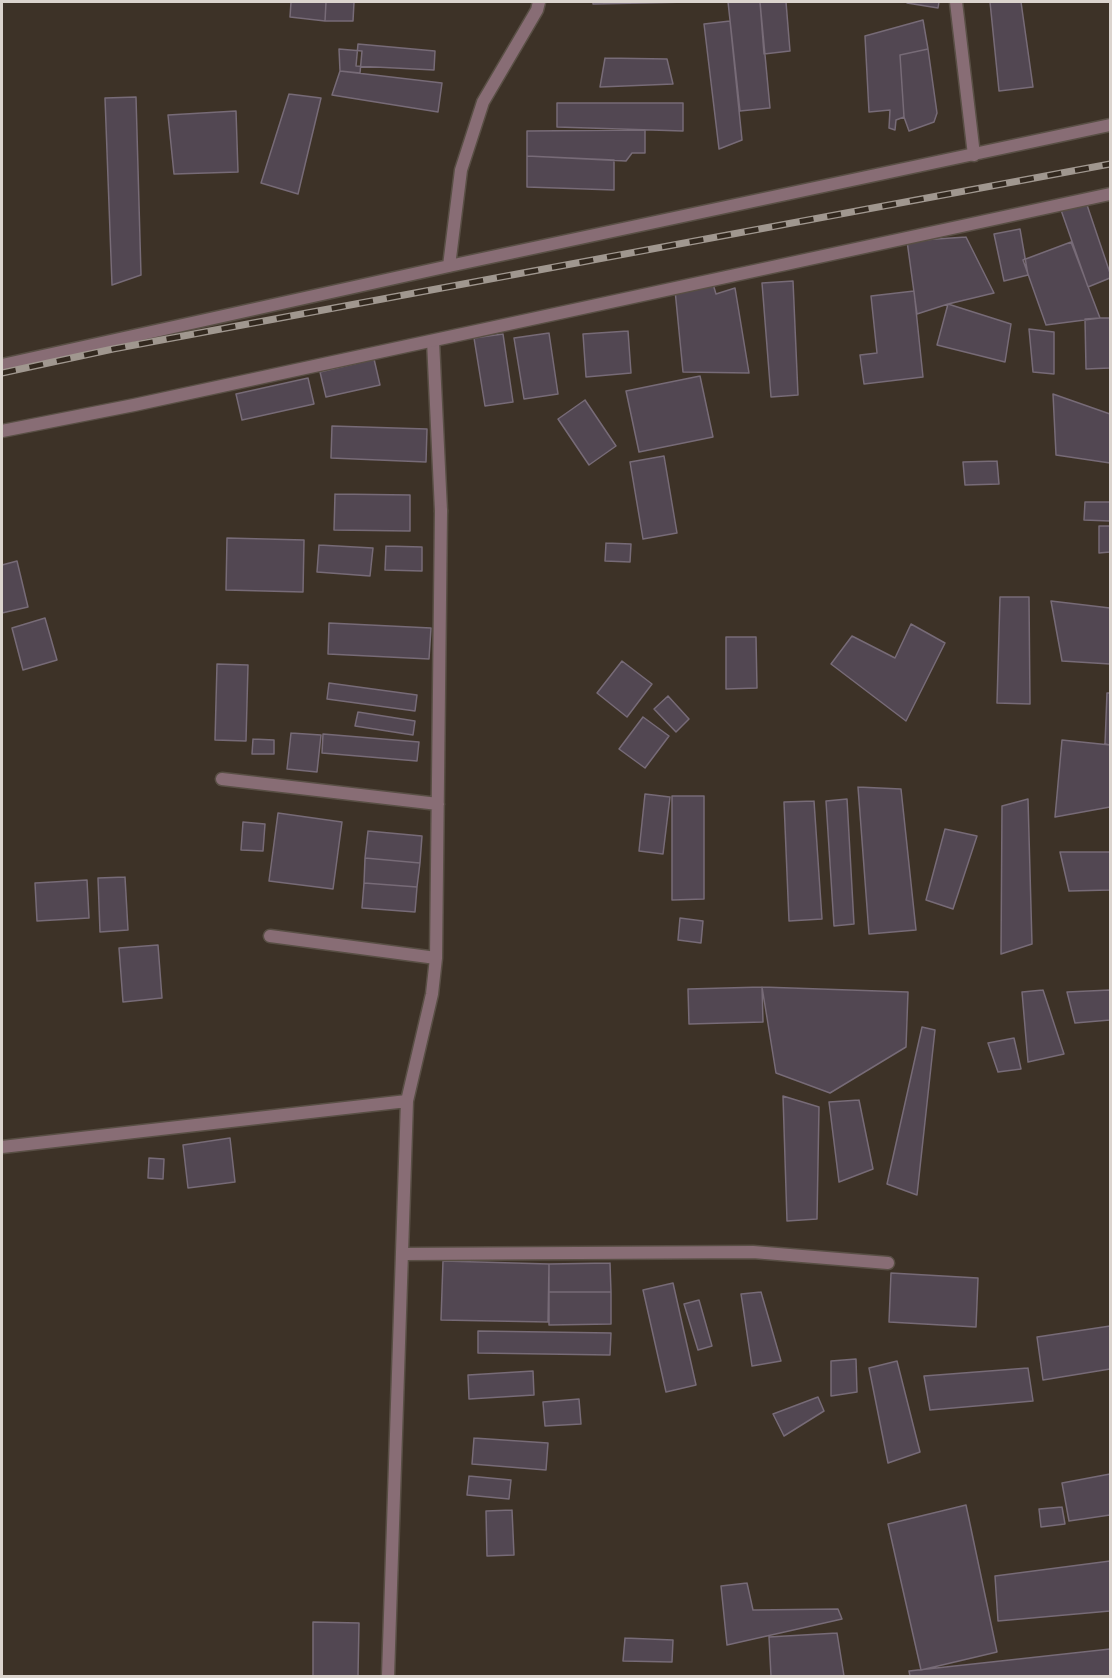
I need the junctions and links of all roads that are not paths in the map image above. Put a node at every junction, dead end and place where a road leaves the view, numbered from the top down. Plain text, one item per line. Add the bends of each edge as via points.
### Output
1 (539, 2) edge
2 (956, 2) edge
3 (1110, 125) edge
4 (974, 155) junction
5 (1110, 194) edge
6 (449, 266) junction
7 (433, 341) junction
8 (2, 365) edge
9 (2, 431) edge
10 (222, 779) dead end
11 (438, 804) junction
12 (270, 936) dead end
13 (436, 958) junction
14 (407, 1101) junction
15 (2, 1147) edge
16 (402, 1254) junction
17 (888, 1263) dead end
18 (388, 1677) edge

1 - 6 street via 483,102 461,170
2 - 4 street
3 - 4 street
4 - 6 street
5 - 7 street
6 - 8 street
7 - 9 street
7 - 11 street via 441,511
10 - 11 street
11 - 13 street
12 - 13 street
13 - 14 street via 432,994
14 - 15 street
14 - 16 street
16 - 17 street via 753,1252
16 - 18 street

